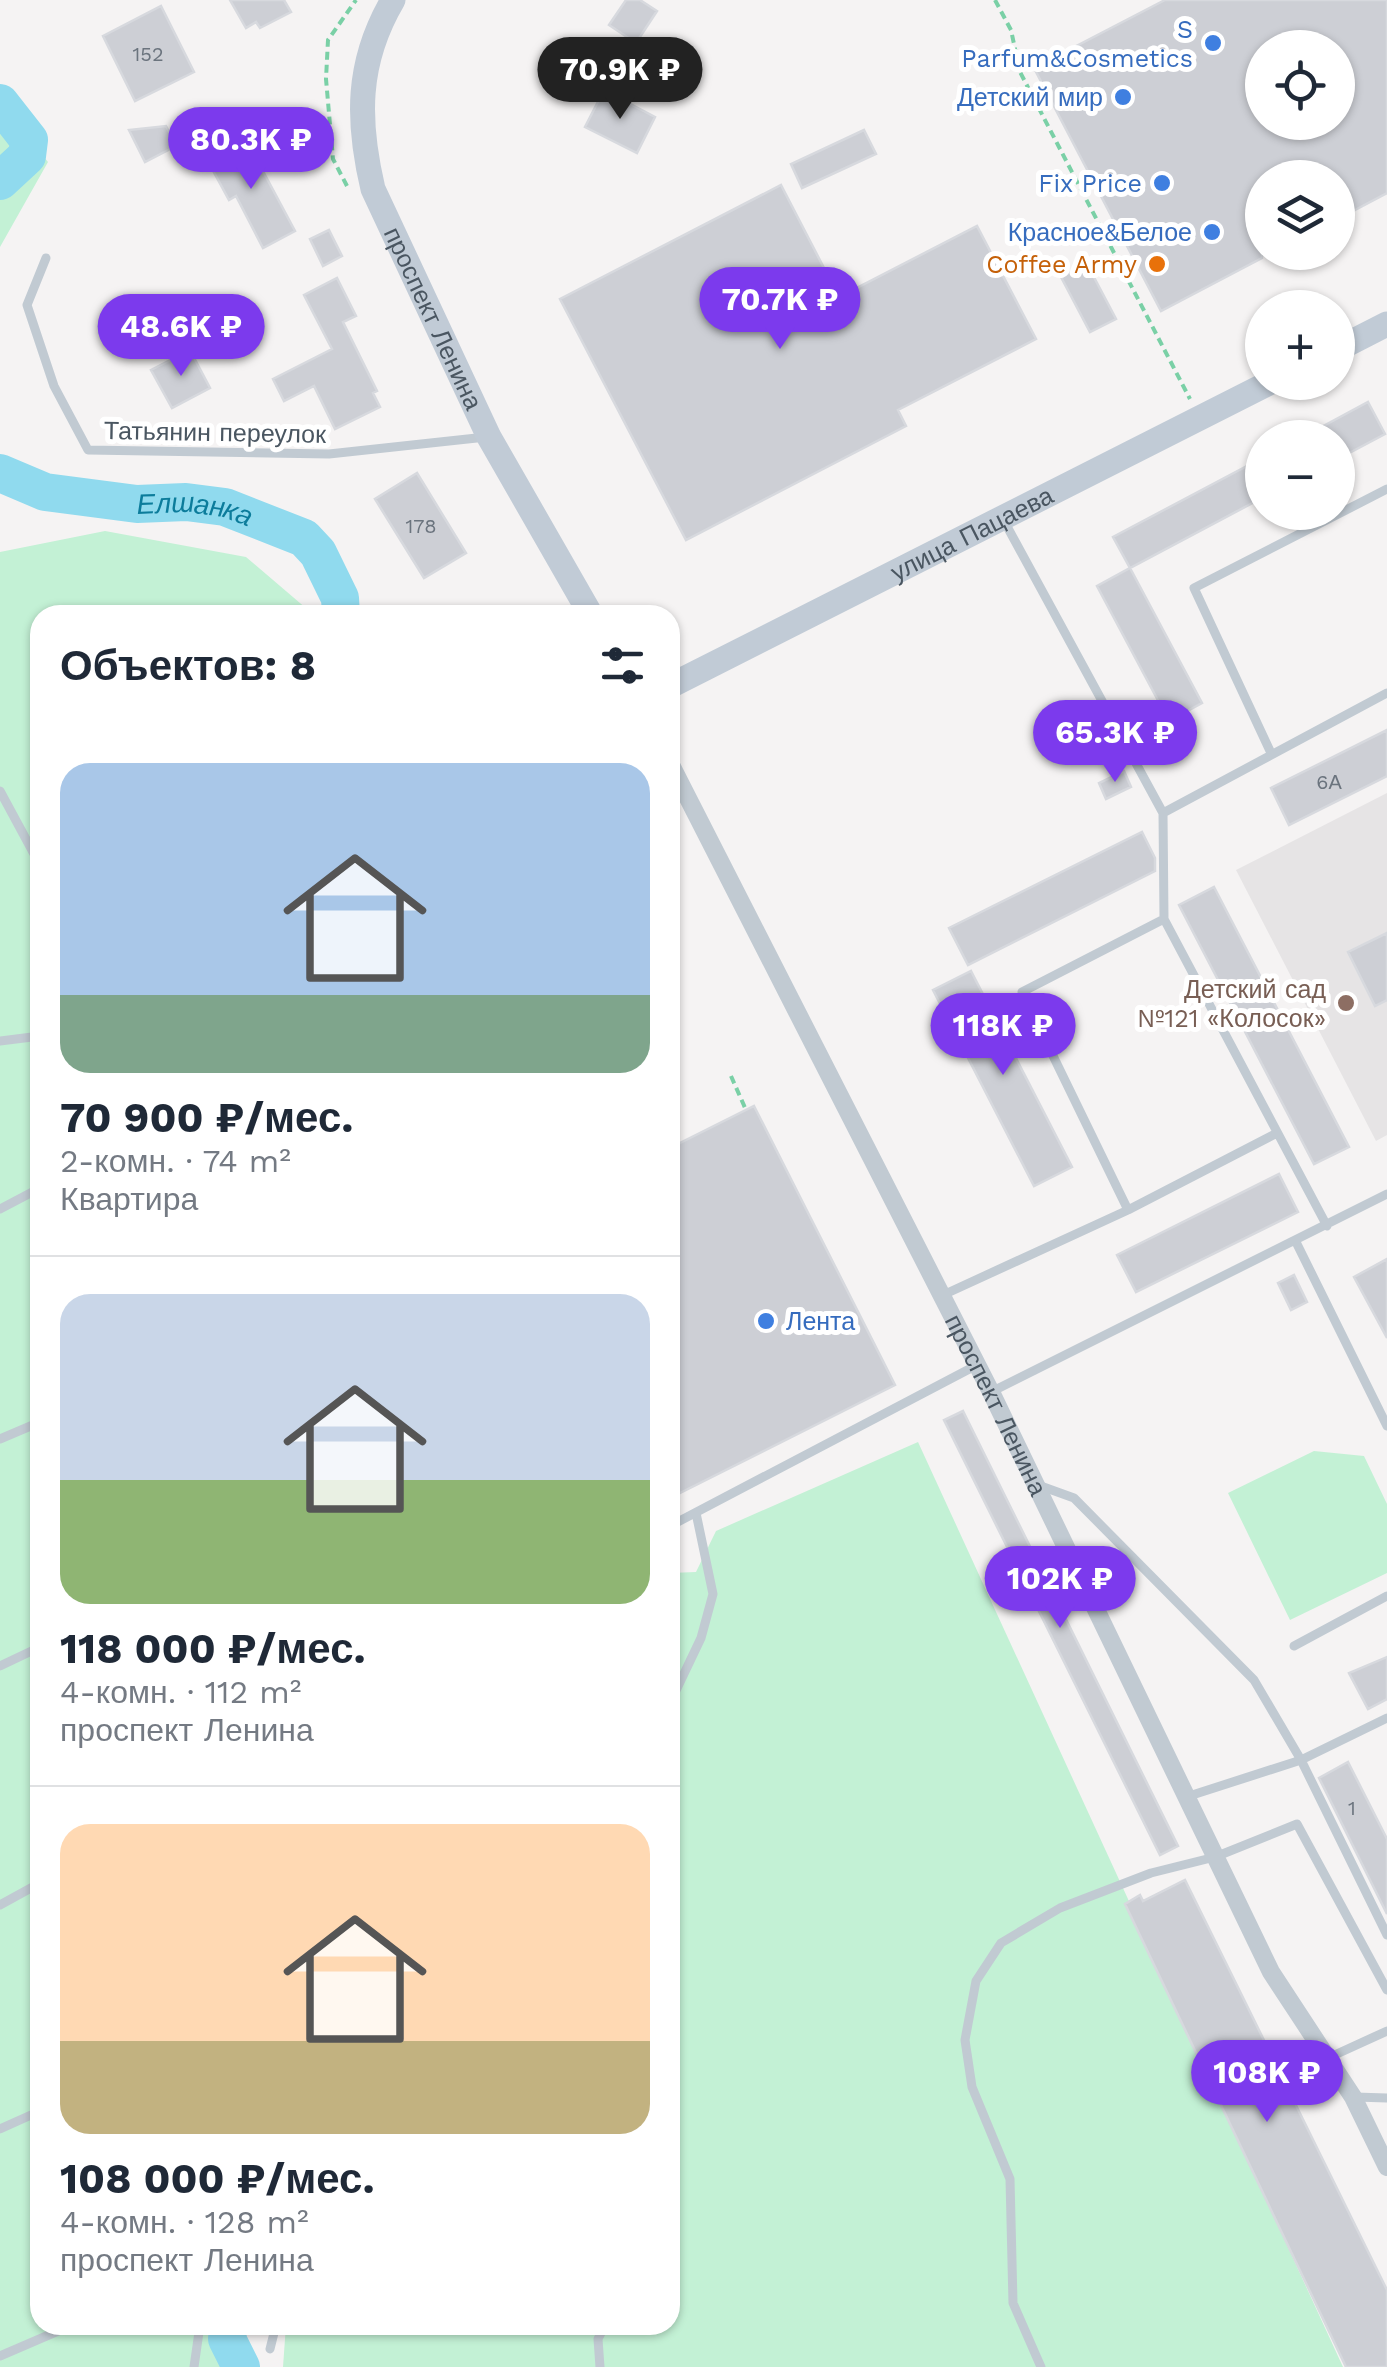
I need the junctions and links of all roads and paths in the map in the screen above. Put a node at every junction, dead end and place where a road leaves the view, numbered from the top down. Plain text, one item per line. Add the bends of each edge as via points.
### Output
1 (393, 0) edge
2 (995, 0) edge
3 (46, 258) dead end
4 (1385, 330) edge
5 (1355, 342) edge
6 (1245, 395) edge
7 (1200, 418) junction
8 (488, 437) junction
9 (1387, 488) edge
10 (1002, 518) junction
11 (585, 605) edge
12 (680, 681) edge
13 (1387, 693) edge
14 (1271, 753) junction
15 (680, 790) edge
16 (0, 791) edge
17 (1163, 813) junction
18 (30, 846) edge
19 (1164, 919) junction
20 (30, 1037) edge
21 (0, 1041) edge
22 (731, 1076) dead end
23 (746, 1110) dead end
24 (1277, 1132) junction
25 (30, 1193) edge
26 (1387, 1194) edge
27 (0, 1209) edge
28 (1128, 1210) junction
29 (1327, 1226) junction
30 (1296, 1242) junction
31 (941, 1296) junction
32 (977, 1366) junction
33 (991, 1392) junction
34 (30, 1426) edge
35 (1387, 1426) edge
36 (0, 1438) edge
37 (1035, 1484) junction
38 (696, 1512) junction
39 (680, 1521) edge
40 (1387, 1596) edge
41 (1294, 1646) dead end
42 (30, 1652) edge
43 (0, 1666) edge
44 (680, 1683) edge
45 (1387, 1718) edge
46 (1301, 1760) junction
47 (1186, 1796) junction
48 (1216, 1857) junction
49 (30, 1888) edge
50 (0, 1904) edge
51 (1387, 1935) edge
52 (1387, 1990) edge
53 (1387, 2031) edge
54 (1328, 2058) junction
55 (1354, 2098) junction
56 (1387, 2098) edge
57 (30, 2116) edge
58 (0, 2129) edge
59 (1387, 2168) edge
60 (49, 2335) edge
61 (199, 2335) edge
62 (273, 2335) edge
63 (600, 2335) edge
64 (270, 2348) dead end
65 (0, 2356) edge
66 (194, 2367) edge
67 (600, 2367) edge
68 (1041, 2367) edge

1 - 8 street, проспект Ленина via 361,96 363,145 373,189
2 - 7 path via 1011,30 1020,72
3 - 8 lane, Татьянин переулок via 26,304 54,386 88,450 329,454
4 - 5 street
6 - 7 street, улица Пацаева
7 - 10 street, улица Пацаева
8 - 11 street, проспект Ленина
9 - 14 lane via 1194,588
10 - 12 street, улица Пацаева
10 - 17 lane
13 - 14 lane
14 - 17 lane
15 - 31 street, проспект Ленина
16 - 18 lane
17 - 19 lane
19 - 24 lane
19 - 28 lane via 1022,992
20 - 21 lane
22 - 23 path
24 - 28 lane
24 - 29 lane
25 - 27 lane
26 - 29 lane
28 - 31 lane
29 - 30 lane
30 - 33 lane
30 - 35 lane
31 - 32 street, проспект Ленина
32 - 33 street, проспект Ленина
32 - 38 lane
33 - 37 street, проспект Ленина
34 - 36 lane
37 - 46 lane via 1074,1498 1254,1680
37 - 47 street, проспект Ленина
38 - 39 lane
38 - 44 lane via 714,1594
40 - 41 lane
42 - 43 lane
45 - 46 lane
46 - 47 lane
46 - 51 lane
47 - 48 street, проспект Ленина
48 - 52 lane via 1297,1824
48 - 54 street, проспект Ленина via 1271,1972
48 - 68 lane via 1060,1908 1002,1943 976,1980 966,2040 972,2088 1010,2179 1013,2303
49 - 50 lane
53 - 54 lane
54 - 55 street, проспект Ленина
55 - 56 lane
55 - 59 street, проспект Ленина
57 - 58 lane
60 - 65 lane
61 - 66 lane
62 - 64 lane
63 - 67 lane

